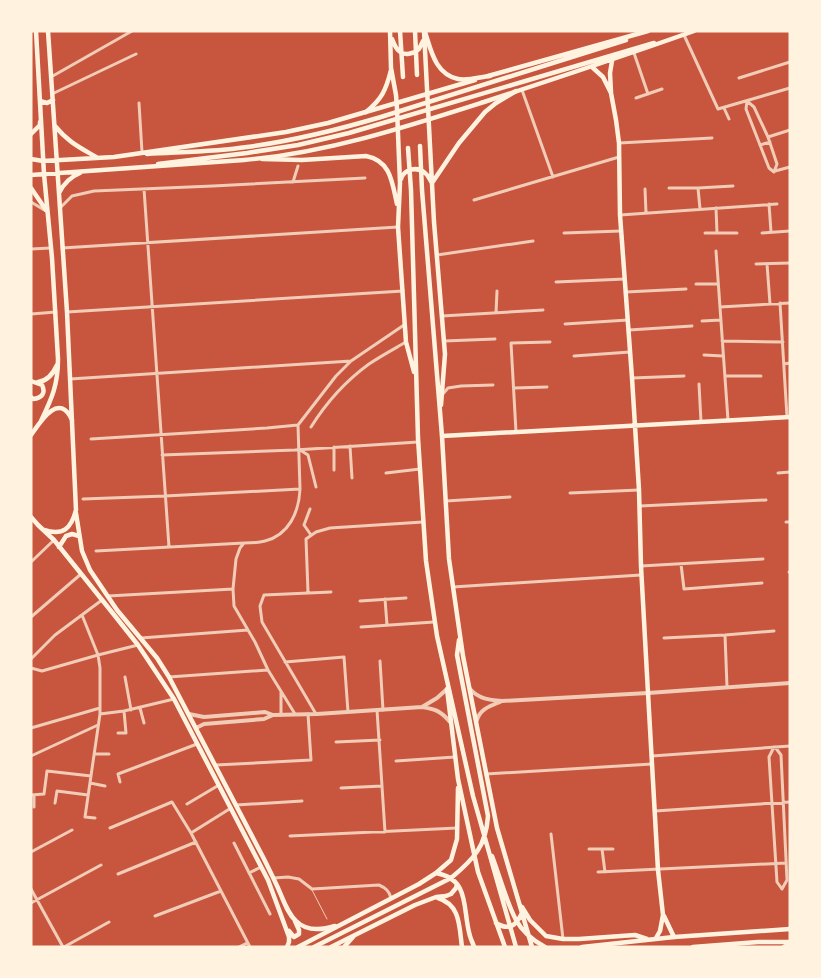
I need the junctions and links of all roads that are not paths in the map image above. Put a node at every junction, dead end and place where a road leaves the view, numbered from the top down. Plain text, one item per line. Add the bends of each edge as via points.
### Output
1 (36, 31) edge
2 (48, 31) edge
3 (132, 31) edge
4 (400, 31) edge
5 (415, 31) edge
6 (425, 31) edge
7 (648, 31) edge
8 (654, 31) edge
9 (693, 31) edge
10 (390, 34) edge
11 (684, 35) junction
12 (424, 39) junction
13 (634, 53) junction
14 (136, 54) dead end
15 (612, 61) junction
16 (790, 62) edge
17 (592, 67) junction
18 (391, 68) junction
19 (417, 75) dead end
20 (490, 76) junction
21 (51, 77) junction
22 (403, 77) dead end
23 (739, 78) dead end
24 (790, 88) edge
25 (522, 90) junction
26 (662, 90) dead end
27 (516, 91) junction
28 (611, 93) junction
29 (52, 94) junction
30 (427, 94) junction
31 (648, 94) junction
32 (636, 98) dead end
33 (53, 100) junction
34 (40, 101) junction
35 (747, 101) junction
36 (139, 103) dead end
37 (397, 103) junction
38 (724, 108) junction
39 (366, 112) junction
40 (41, 116) junction
41 (729, 119) dead end
42 (429, 120) junction
43 (760, 120) junction
44 (54, 124) junction
45 (752, 124) junction
46 (398, 129) junction
47 (790, 130) edge
48 (31, 134) edge
49 (768, 137) junction
50 (712, 138) dead end
51 (770, 142) junction
52 (619, 143) junction
53 (760, 145) junction
54 (420, 146) dead end
55 (408, 148) dead end
56 (142, 152) junction
57 (619, 156) junction
58 (114, 157) junction
59 (31, 158) edge
60 (97, 158) junction
61 (262, 159) junction
62 (56, 160) junction
63 (43, 161) junction
64 (298, 166) dead end
65 (790, 167) edge
66 (117, 169) junction
67 (87, 171) junction
68 (774, 172) junction
69 (44, 174) junction
70 (57, 174) junction
71 (31, 175) edge
72 (552, 177) junction
73 (365, 178) dead end
74 (293, 182) junction
75 (400, 183) junction
76 (432, 183) junction
77 (733, 186) dead end
78 (31, 188) edge
79 (670, 188) dead end
80 (698, 188) junction
81 (144, 189) junction
82 (645, 189) dead end
83 (58, 194) junction
84 (474, 200) dead end
85 (31, 202) edge
86 (769, 204) junction
87 (777, 204) dead end
88 (59, 208) junction
89 (716, 208) junction
90 (700, 209) junction
91 (47, 212) junction
92 (398, 213) junction
93 (646, 213) junction
94 (620, 215) junction
95 (398, 227) junction
96 (621, 231) junction
97 (790, 231) edge
98 (771, 232) junction
99 (564, 233) dead end
100 (705, 233) dead end
101 (717, 233) junction
102 (737, 233) dead end
103 (762, 233) dead end
104 (533, 241) dead end
105 (148, 243) junction
106 (51, 248) junction
107 (62, 248) junction
108 (31, 249) edge
109 (716, 251) dead end
110 (437, 255) junction
111 (790, 263) edge
112 (756, 264) dead end
113 (767, 264) junction
114 (625, 279) junction
115 (556, 282) dead end
116 (696, 284) dead end
117 (718, 284) junction
118 (686, 289) dead end
119 (403, 291) junction
120 (497, 291) dead end
121 (626, 292) junction
122 (790, 303) edge
123 (770, 304) junction
124 (780, 304) junction
125 (152, 307) junction
126 (720, 307) junction
127 (543, 310) dead end
128 (56, 312) junction
129 (67, 312) junction
130 (496, 313) junction
131 (31, 314) edge
132 (442, 316) junction
133 (628, 320) junction
134 (702, 320) dead end
135 (721, 320) junction
136 (405, 324) junction
137 (565, 324) dead end
138 (692, 326) dead end
139 (629, 330) junction
140 (494, 339) dead end
141 (722, 340) junction
142 (444, 341) junction
143 (406, 342) junction
144 (550, 342) dead end
145 (783, 342) junction
146 (630, 352) junction
147 (704, 355) dead end
148 (574, 356) dead end
149 (723, 356) junction
150 (58, 359) junction
151 (351, 361) junction
152 (790, 363) edge
153 (784, 364) junction
154 (157, 374) junction
155 (684, 376) dead end
156 (725, 376) junction
157 (761, 376) dead end
158 (632, 378) junction
159 (70, 379) junction
160 (34, 381) edge
161 (416, 381) junction
162 (785, 383) junction
163 (790, 383) edge
164 (699, 384) dead end
165 (493, 385) dead end
166 (547, 387) dead end
167 (514, 388) junction
168 (442, 395) junction
169 (31, 397) edge
170 (788, 417) edge
171 (440, 418) junction
172 (728, 420) junction
173 (41, 421) junction
174 (72, 421) junction
175 (701, 422) junction
176 (298, 425) junction
177 (635, 425) junction
178 (311, 426) dead end
179 (516, 432) junction
180 (31, 435) edge
181 (161, 435) junction
182 (442, 436) junction
183 (91, 440) dead end
184 (418, 442) junction
185 (350, 446) junction
186 (334, 447) junction
187 (300, 449) junction
188 (162, 456) junction
189 (420, 469) junction
190 (334, 470) dead end
191 (790, 472) edge
192 (386, 473) dead end
193 (778, 473) dead end
194 (352, 478) dead end
195 (316, 487) dead end
196 (300, 489) junction
197 (639, 490) junction
198 (570, 493) dead end
199 (165, 496) junction
200 (510, 497) dead end
201 (83, 499) dead end
202 (766, 500) dead end
203 (446, 501) junction
204 (640, 506) junction
205 (310, 509) dead end
206 (76, 510) junction
207 (31, 519) edge
208 (423, 522) junction
209 (44, 530) junction
210 (311, 535) junction
211 (79, 536) junction
212 (54, 540) junction
213 (244, 543) junction
214 (60, 547) junction
215 (169, 547) junction
216 (96, 551) dead end
217 (763, 559) dead end
218 (31, 562) edge
219 (681, 564) junction
220 (640, 566) junction
221 (81, 574) junction
222 (641, 575) junction
223 (762, 584) dead end
224 (453, 587) junction
225 (233, 589) junction
226 (308, 592) junction
227 (330, 592) dead end
228 (107, 596) junction
229 (406, 598) dead end
230 (385, 599) junction
231 (102, 600) junction
232 (360, 601) dead end
233 (82, 615) junction
234 (31, 617) edge
235 (434, 622) junction
236 (387, 626) junction
237 (362, 627) dead end
238 (248, 630) junction
239 (774, 631) dead end
240 (460, 634) junction
241 (725, 635) junction
242 (141, 638) junction
243 (664, 638) dead end
244 (138, 645) junction
245 (98, 655) junction
246 (31, 659) edge
247 (380, 661) dead end
248 (286, 662) junction
249 (31, 668) edge
250 (268, 670) junction
251 (445, 672) junction
252 (125, 677) dead end
253 (169, 677) junction
254 (790, 683) edge
255 (727, 687) junction
256 (447, 689) junction
257 (470, 689) junction
258 (281, 692) junction
259 (648, 693) junction
260 (174, 699) junction
261 (502, 701) junction
262 (422, 707) junction
263 (100, 708) junction
264 (140, 708) junction
265 (131, 710) junction
266 (377, 710) junction
267 (383, 710) junction
268 (124, 711) junction
269 (348, 712) junction
270 (100, 714) junction
271 (189, 714) junction
272 (295, 714) junction
273 (308, 714) junction
274 (317, 714) junction
275 (273, 715) junction
276 (281, 715) junction
277 (450, 722) junction
278 (476, 722) junction
279 (144, 723) dead end
280 (98, 725) junction
281 (31, 728) edge
282 (196, 728) junction
283 (118, 734) dead end
284 (380, 740) junction
285 (336, 742) dead end
286 (197, 744) junction
287 (790, 746) edge
288 (774, 747) junction
289 (94, 754) junction
290 (109, 754) dead end
291 (31, 756) edge
292 (652, 756) junction
293 (455, 757) junction
294 (396, 761) dead end
295 (653, 764) junction
296 (216, 766) junction
297 (486, 774) junction
298 (91, 776) junction
299 (458, 780) junction
300 (120, 782) dead end
301 (90, 783) junction
302 (219, 785) junction
303 (106, 786) dead end
304 (382, 786) junction
305 (341, 788) dead end
306 (33, 795) edge
307 (88, 795) junction
308 (302, 802) dead end
309 (772, 802) junction
310 (784, 802) junction
311 (790, 802) edge
312 (55, 803) dead end
313 (187, 804) dead end
314 (236, 805) junction
315 (34, 807) dead end
316 (231, 808) junction
317 (655, 811) junction
318 (95, 818) dead end
319 (110, 828) dead end
320 (457, 828) junction
321 (72, 830) dead end
322 (386, 832) junction
323 (191, 833) junction
324 (551, 834) dead end
325 (788, 835) edge
326 (290, 836) dead end
327 (196, 842) junction
328 (234, 842) dead end
329 (487, 844) junction
330 (589, 849) dead end
331 (602, 849) junction
332 (613, 849) dead end
333 (31, 852) edge
334 (786, 863) junction
335 (101, 864) dead end
336 (776, 864) junction
337 (261, 867) junction
338 (658, 870) junction
339 (598, 872) dead end
340 (605, 872) junction
341 (436, 873) junction
342 (118, 874) dead end
343 (249, 874) junction
344 (274, 878) junction
345 (456, 884) junction
346 (790, 888) edge
347 (31, 889) edge
348 (312, 889) junction
349 (782, 889) junction
350 (221, 891) junction
351 (436, 897) junction
352 (391, 898) junction
353 (37, 900) junction
354 (518, 900) junction
355 (31, 903) edge
356 (522, 913) junction
357 (270, 914) dead end
358 (663, 915) junction
359 (155, 916) dead end
360 (327, 919) dead end
361 (295, 920) junction
362 (109, 922) dead end
363 (495, 922) junction
364 (339, 925) junction
365 (285, 926) junction
366 (790, 929) edge
367 (353, 936) junction
368 (674, 937) junction
369 (656, 938) junction
370 (563, 939) junction
371 (648, 940) junction
372 (619, 942) junction
373 (790, 944) edge
374 (249, 945) edge
375 (63, 947) edge
376 (239, 947) edge
377 (287, 947) edge
378 (298, 947) edge
379 (314, 947) edge
380 (331, 947) edge
381 (344, 947) edge
382 (462, 947) edge
383 (474, 947) edge
384 (504, 947) edge
385 (516, 947) edge
386 (532, 947) edge
387 (546, 947) edge
388 (582, 947) edge
389 (604, 947) edge
390 (693, 947) edge
391 (784, 947) edge

1 - 34 main road
2 - 21 main road
3 - 21 street
4 - 22 main road
5 - 19 main road
6 - 12 main road
6 - 20 main road via 433,58 448,75 458,79
7 - 20 main road
8 - 58 main road via 381,117 296,139 213,151
9 - 11 main road
9 - 66 main road via 298,145
10 - 12 main road via 396,49 407,54 420,48
10 - 18 main road
11 - 13 main road
11 - 38 street via 718,109
12 - 30 main road
13 - 15 main road
13 - 31 street
14 - 29 street
15 - 17 main road
15 - 28 main road
16 - 23 street
17 - 25 main road
17 - 28 main road
18 - 37 main road
18 - 39 main road via 382,97
20 - 30 main road
21 - 29 main road
24 - 35 street
25 - 27 main road
25 - 72 street
26 - 31 street
27 - 42 main road
27 - 76 main road via 485,112
28 - 52 main road
29 - 33 main road
30 - 37 main road
30 - 42 main road
31 - 32 street
33 - 34 main road
33 - 44 main road
34 - 40 main road
35 - 38 street
35 - 43 street
35 - 45 street via 746,109
36 - 56 street
37 - 39 main road
37 - 46 main road
38 - 41 street
39 - 56 main road via 286,132
40 - 48 main road via 40,125
40 - 63 main road
42 - 46 main road
42 - 76 main road
43 - 45 street
43 - 49 street
44 - 60 main road via 74,145
44 - 62 main road
45 - 53 street
46 - 61 main road
46 - 75 main road
47 - 49 street
49 - 51 street
50 - 52 street
51 - 53 street
51 - 68 street via 777,164
52 - 57 main road
53 - 68 street via 769,168
54 - 171 main road
55 - 161 main road
56 - 58 main road
57 - 72 street
57 - 94 main road
58 - 60 main road
59 - 63 main road
60 - 62 main road
61 - 66 main road
61 - 92 main road via 374,158 387,168 391,177
62 - 63 main road
62 - 70 main road
63 - 69 main road
64 - 74 street
65 - 68 street
66 - 67 main road
67 - 70 main road
67 - 83 main road via 66,181
69 - 70 main road
69 - 71 main road
69 - 91 main road
70 - 83 main road
72 - 84 street
73 - 74 street
74 - 81 street
75 - 76 main road via 403,175 415,169 424,172
75 - 92 main road
76 - 110 main road
77 - 80 street
78 - 91 main road
79 - 80 street
80 - 90 street
81 - 88 street via 94,191 72,196
81 - 105 street
82 - 93 street
83 - 88 main road
85 - 91 street
86 - 87 street
86 - 89 street
86 - 98 street
88 - 107 main road
89 - 90 street
89 - 101 street
90 - 93 street
91 - 106 main road
92 - 95 main road
93 - 94 street
94 - 96 main road
95 - 105 street
95 - 119 main road
96 - 99 street
96 - 114 main road
97 - 98 street
98 - 103 street
100 - 101 street
101 - 102 street
104 - 110 street
105 - 107 street
105 - 125 street
106 - 108 street
106 - 128 main road
107 - 129 main road
109 - 117 street
110 - 132 main road
111 - 113 street
112 - 113 street
113 - 123 street
114 - 115 street
114 - 121 main road
116 - 117 street
117 - 126 street
118 - 121 street
119 - 125 street
119 - 136 main road
120 - 130 street
121 - 133 main road
122 - 124 street
123 - 124 street
123 - 126 street
124 - 145 street
125 - 129 street
125 - 154 street
126 - 135 street
127 - 130 street
128 - 131 street
128 - 150 main road
129 - 159 main road
130 - 132 street
132 - 142 main road
133 - 137 street
133 - 139 main road
134 - 135 street
135 - 141 street
136 - 143 main road
136 - 151 street
138 - 139 street
139 - 146 main road
140 - 142 street
141 - 145 street
141 - 149 street
142 - 168 main road
143 - 161 main road
143 - 178 street via 369,364 353,378
144 - 167 street via 511,343
145 - 153 street
146 - 148 street
146 - 158 main road
147 - 149 street
149 - 156 street
150 - 160 main road via 52,374 42,381
150 - 173 main road via 56,387
151 - 154 street
151 - 176 street
152 - 153 street
153 - 162 street
154 - 159 street
154 - 181 street
155 - 158 street
156 - 157 street
156 - 172 street
158 - 177 main road
159 - 174 main road
160 - 169 main road via 45,390 39,398
161 - 184 main road
162 - 163 street
162 - 170 street
164 - 175 street
165 - 168 street via 448,388
166 - 167 street
167 - 179 street
168 - 171 main road
170 - 172 main road
171 - 182 main road
172 - 175 main road
173 - 174 main road via 56,408 66,412
173 - 180 main road
174 - 206 main road
175 - 177 main road
176 - 181 street
176 - 187 street
177 - 179 main road
177 - 197 main road
179 - 182 main road
181 - 183 street
181 - 188 street
182 - 203 main road
184 - 185 street
184 - 189 main road
185 - 186 street
185 - 194 street
186 - 187 street
186 - 190 street
187 - 188 street
187 - 195 street via 308,455
187 - 196 street
188 - 199 street
189 - 192 street
189 - 208 main road
191 - 193 street
196 - 199 street
196 - 213 street via 296,512 278,536
197 - 198 street
197 - 204 main road
199 - 201 street
199 - 215 street
200 - 203 street
202 - 204 street
203 - 224 main road
204 - 220 main road
205 - 210 street via 304,524
206 - 209 main road via 74,520 63,532
206 - 211 main road
207 - 209 main road
208 - 210 street via 330,528
208 - 235 main road
209 - 212 main road
210 - 226 street via 306,539
211 - 214 main road via 66,536
211 - 228 main road via 90,570
212 - 214 main road
212 - 218 street
213 - 215 street
213 - 225 street via 236,559
214 - 221 main road
215 - 216 street
217 - 219 street
219 - 220 street
219 - 223 street via 684,589
220 - 222 main road
221 - 231 main road
221 - 234 street
222 - 224 street
222 - 259 main road
224 - 240 main road
225 - 228 street
225 - 238 street via 234,606
226 - 227 street
226 - 248 street via 264,594 260,606 262,622
228 - 242 main road
229 - 230 street
230 - 232 street
230 - 236 street
231 - 233 street
231 - 244 main road
233 - 245 street
233 - 246 street
235 - 236 street
235 - 251 main road
236 - 237 street
238 - 242 street
238 - 250 street
239 - 241 street
240 - 257 main road
240 - 379 main road via 457,655 488,816 483,842 469,863 451,878
241 - 243 street
241 - 255 street
242 - 253 main road
244 - 245 street
244 - 260 main road
245 - 249 street via 42,671
245 - 263 street
247 - 267 street
248 - 269 street via 344,657
248 - 274 street
250 - 253 street
250 - 258 street
251 - 256 main road
251 - 329 main road
252 - 265 street
253 - 271 main road
254 - 255 street
255 - 259 street
256 - 262 street
256 - 277 main road
257 - 261 street via 482,698
257 - 278 main road
258 - 272 street
258 - 276 street
259 - 261 street
259 - 292 main road
260 - 264 street
260 - 286 main road
261 - 278 street via 482,711
262 - 267 street
262 - 277 street via 437,710
263 - 270 street
263 - 281 street
264 - 265 street
264 - 279 street
265 - 268 street
266 - 267 street
266 - 269 street
266 - 284 street
268 - 270 street
268 - 283 street via 126,732
269 - 274 street
270 - 280 street
271 - 275 street via 264,712
271 - 282 main road
272 - 273 street
272 - 276 street
273 - 274 street
273 - 296 street via 311,760
275 - 276 street
275 - 282 street via 264,719 204,724
277 - 293 main road
278 - 297 main road
280 - 289 street
280 - 291 street
282 - 296 main road
284 - 285 street
284 - 304 street
286 - 300 street via 118,774
286 - 302 main road
287 - 288 street
288 - 292 street
288 - 309 street via 769,757
288 - 310 street via 781,755
289 - 290 street
289 - 298 street
292 - 295 main road
293 - 294 street
293 - 299 main road
295 - 297 street
295 - 317 main road
296 - 314 main road
297 - 354 main road via 497,828
298 - 301 street
298 - 306 street via 47,771 44,794
299 - 320 main road
299 - 363 main road via 478,872
301 - 303 street
301 - 307 street
302 - 313 street
302 - 316 main road
304 - 305 street
304 - 322 street
306 - 315 street
307 - 312 street via 56,790
307 - 318 street via 85,817
308 - 314 street
309 - 310 street
309 - 317 street
309 - 336 street
310 - 311 street
310 - 325 street
314 - 344 main road
316 - 323 street
316 - 337 main road
317 - 338 main road
319 - 323 street via 172,802
320 - 322 street
320 - 341 main road via 451,860
321 - 333 street
322 - 326 street
323 - 327 street
324 - 370 street
325 - 334 street
327 - 342 street
327 - 350 street
328 - 343 street
329 - 385 main road
329 - 387 main road via 517,922
330 - 331 street
331 - 332 street
331 - 340 street
334 - 336 street
334 - 349 street via 788,880
335 - 353 street
336 - 338 street
336 - 349 street via 777,882
337 - 343 street
337 - 365 main road
338 - 340 street
338 - 358 main road
339 - 340 street
341 - 345 main road via 454,880
341 - 352 main road
343 - 357 street
344 - 348 street via 299,879
344 - 361 main road
345 - 351 main road via 451,894
345 - 383 main road via 464,898
346 - 349 street
347 - 353 street
348 - 352 street via 379,885
348 - 360 lane
350 - 359 street
350 - 374 street
351 - 367 main road
351 - 382 main road via 456,912
352 - 364 main road
353 - 355 street
353 - 375 street
354 - 356 main road
354 - 370 main road via 530,920 546,936
356 - 363 main road via 514,925 506,927
356 - 386 main road
358 - 368 main road
358 - 369 main road
361 - 364 main road via 314,930
361 - 365 main road via 299,934 294,937
362 - 375 street
363 - 384 main road
364 - 378 main road
365 - 377 main road
366 - 368 main road
367 - 380 main road
367 - 381 main road
368 - 369 main road
369 - 371 main road
370 - 371 main road via 634,934
371 - 372 main road
372 - 388 main road
372 - 389 main road
373 - 390 main road
373 - 391 main road
374 - 376 street

